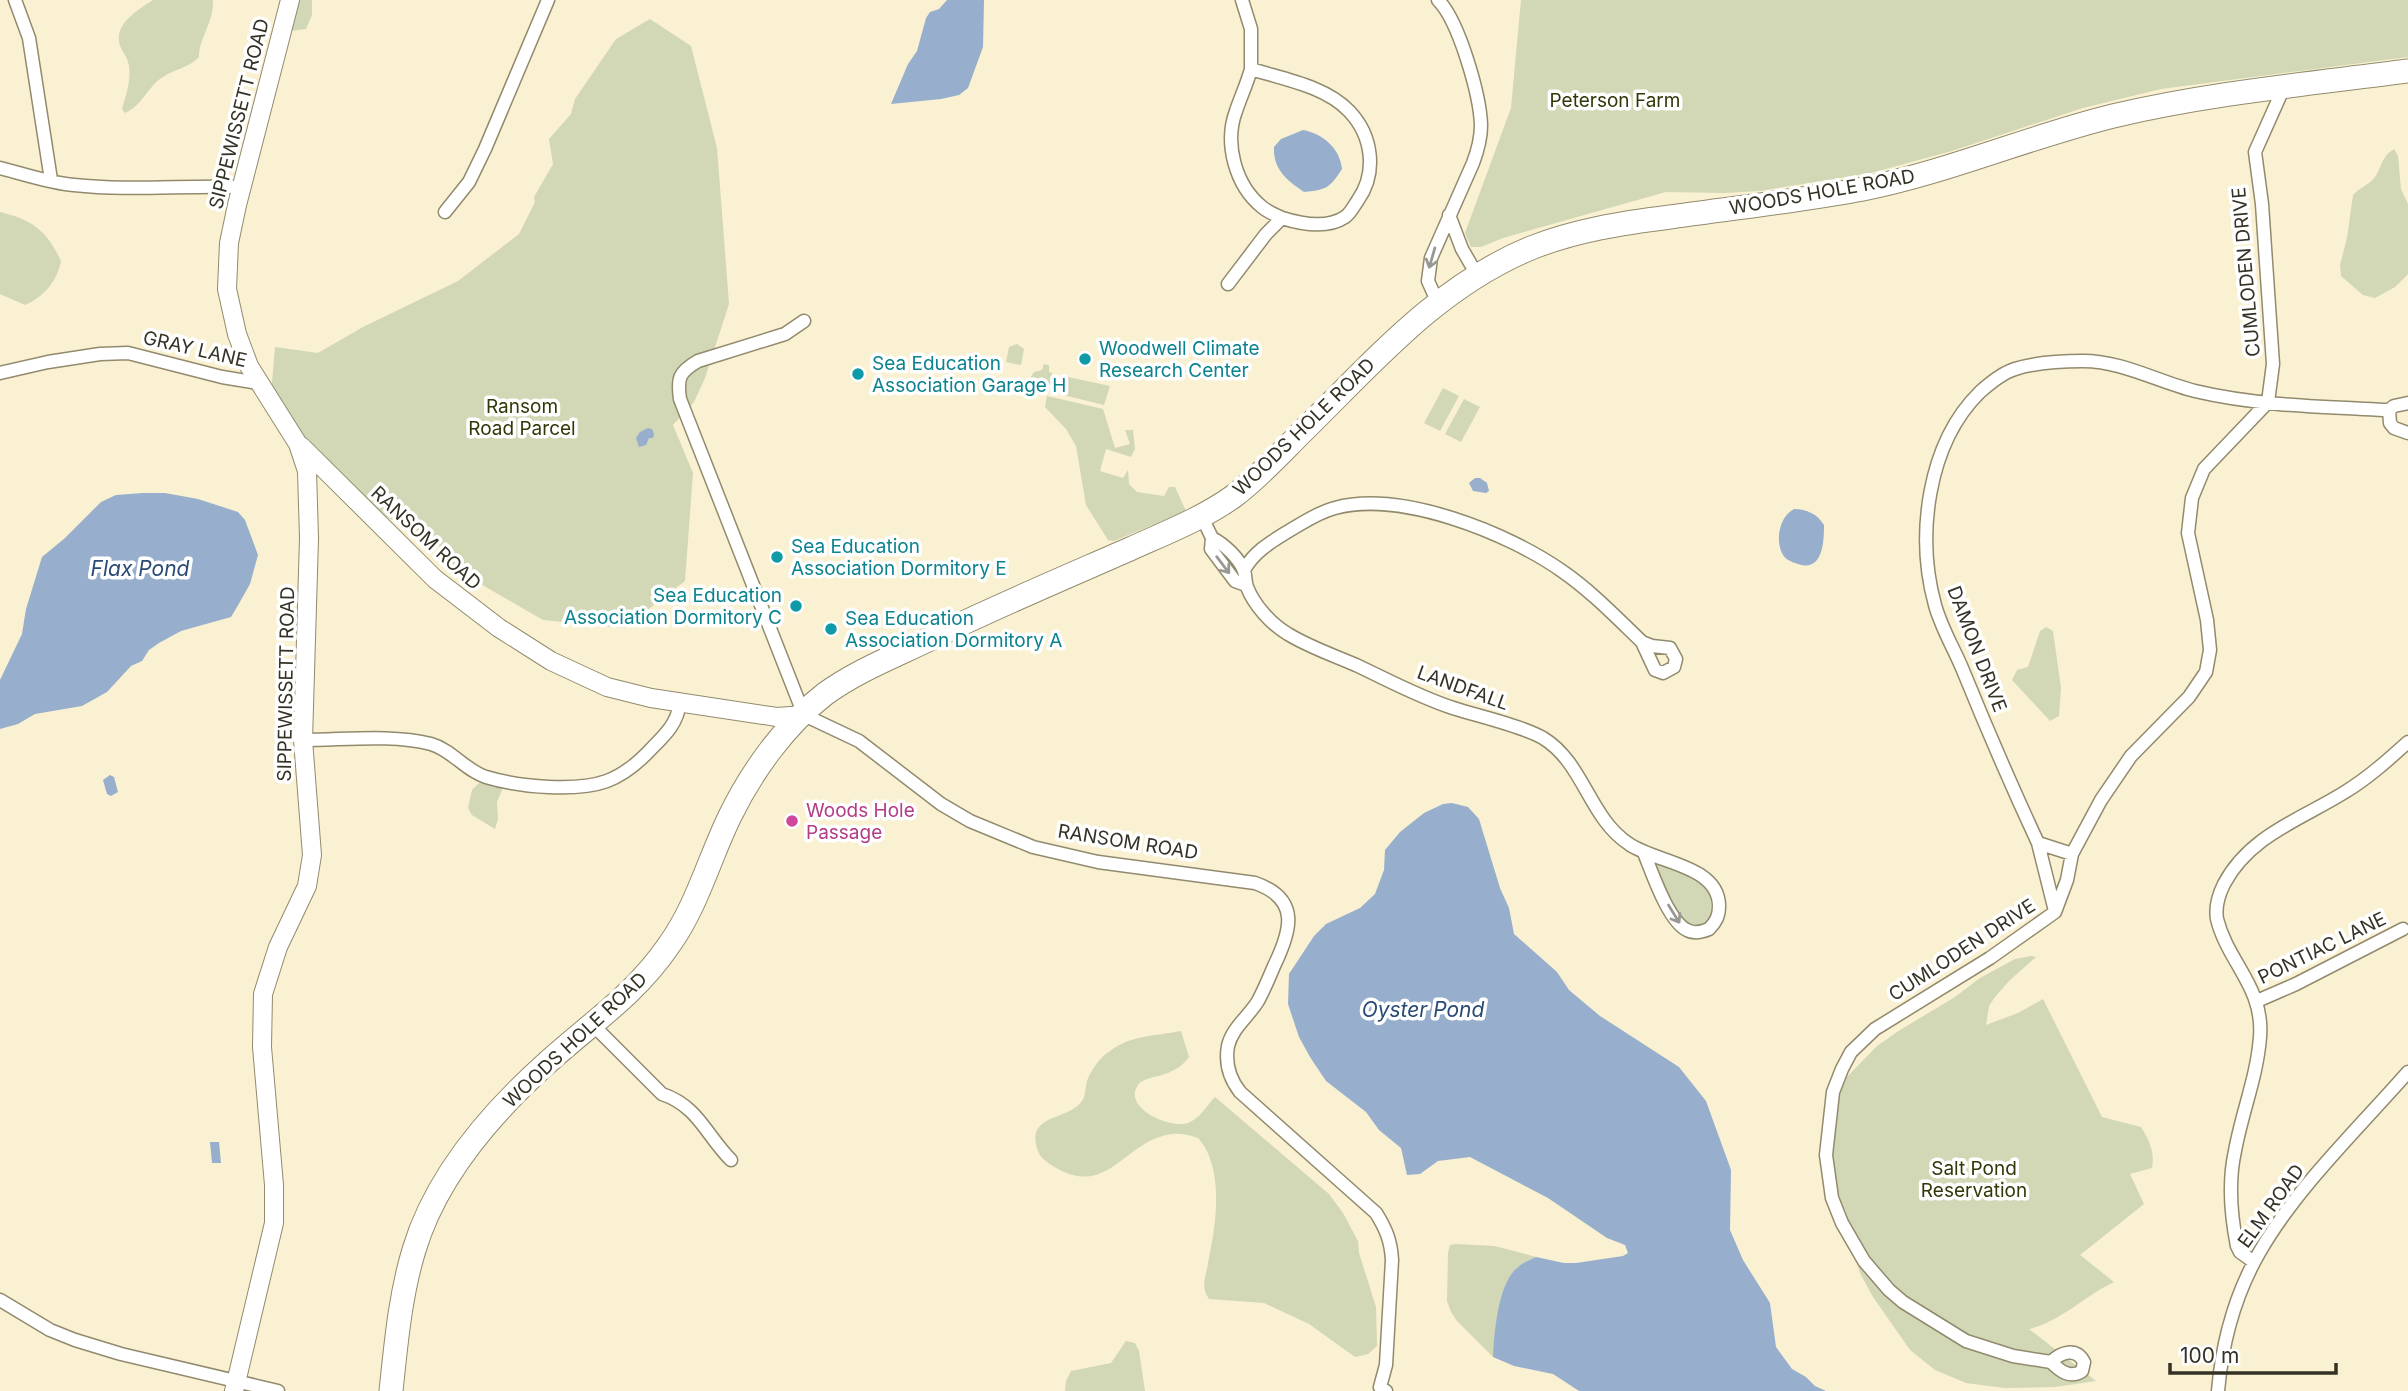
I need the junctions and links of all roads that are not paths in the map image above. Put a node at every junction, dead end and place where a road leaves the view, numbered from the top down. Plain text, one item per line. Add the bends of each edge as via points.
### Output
1 (15, 0) edge
2 (290, 0) edge
3 (548, 0) edge
4 (1242, 0) edge
5 (1437, 0) edge
6 (1251, 69) junction
7 (2408, 71) edge
8 (2284, 87) junction
9 (0, 168) edge
10 (51, 180) junction
11 (241, 187) junction
12 (445, 212) dead end
13 (1449, 215) junction
14 (1282, 219) junction
15 (1477, 275) junction
16 (1228, 284) dead end
17 (1437, 301) junction
18 (804, 321) dead end
19 (0, 373) edge
20 (258, 383) junction
21 (2267, 402) junction
22 (2408, 403) edge
23 (2389, 410) junction
24 (2408, 433) edge
25 (298, 444) junction
26 (1202, 517) junction
27 (1212, 538) junction
28 (1244, 570) junction
29 (1246, 585) junction
30 (1642, 642) dead end
31 (680, 703) junction
32 (804, 715) junction
33 (303, 740) junction
34 (2408, 742) edge
35 (2038, 843) junction
36 (1644, 853) junction
37 (2072, 854) junction
38 (2055, 912) junction
39 (2403, 929) dead end
40 (2258, 1001) junction
41 (593, 1025) junction
42 (2408, 1072) edge
43 (731, 1160) dead end
44 (2254, 1262) junction
45 (0, 1300) edge
46 (2051, 1362) dead end
47 (235, 1386) edge
48 (278, 1391) edge
49 (391, 1391) edge
50 (1386, 1391) edge
51 (2218, 1391) edge

1 - 10 street via 29,38
2 - 11 main road, SIPPEWISSETT ROAD
3 - 12 street via 469,182
4 - 6 street via 1251,29
5 - 13 street via 1457,30 1481,123 1474,163
6 - 14 street via 1235,113 1233,162 1261,206
6 - 14 street via 1334,99 1351,113 1370,152 1366,186 1346,217 1327,224
7 - 8 highway, WOODS HOLE ROAD
8 - 15 highway, WOODS HOLE ROAD via 2115,116 1870,187 1584,230 1535,246
8 - 21 street, CUMLODEN DRIVE via 2255,152 2273,364
9 - 10 street
10 - 11 street via 143,188
11 - 20 main road, SIPPEWISSETT ROAD via 229,243 227,289 236,334
13 - 15 street
13 -> 17 street via 1428,271
14 - 16 street
15 - 17 highway, WOODS HOLE ROAD
17 - 26 highway, WOODS HOLE ROAD via 1255,479
18 - 32 street via 785,334 698,361 685,368 678,382 680,399
19 - 20 street, GRAY LANE via 128,353
20 - 25 main road, SIPPEWISSETT ROAD
21 - 23 street, DAMON DRIVE
21 - 35 street, DAMON DRIVE via 2194,391 2097,362 2054,361 2013,369 1989,384 1964,408 1944,446 1928,504 1927,566 1936,607
21 - 37 street, CUMLODEN DRIVE via 2204,469 2193,498 2188,533 2207,620 2210,650 2206,672 2189,697 2131,756
22 - 23 street, DAMON DRIVE
23 - 24 street via 2394,428
25 - 31 main road, RANSOM ROAD via 435,579 499,628 585,678
25 - 33 main road, SIPPEWISSETT ROAD via 307,471 309,514
26 - 27 street, LANDFALL
26 - 32 highway, WOODS HOLE ROAD via 863,670
27 - 28 street, LANDFALL via 1223,544
27 -> 29 street, LANDFALL via 1211,549 1235,581
28 - 29 street, LANDFALL
28 - 30 street via 1256,552 1315,515 1356,504 1403,507 1467,524 1523,548 1578,583
29 - 36 street, LANDFALL via 1262,611 1289,635 1430,699 1542,738 1572,765 1605,823
31 - 32 main road, RANSOM ROAD via 777,717
31 - 33 street via 673,726 643,757 594,787 535,786 484,776 434,745 405,740
32 - 41 highway, WOODS HOLE ROAD via 774,746 731,814 673,940 649,973
32 - 50 street, RANSOM ROAD via 859,741 970,821 1033,847 1098,862 1255,883 1280,898 1288,912 1288,935 1258,1001 1231,1036 1228,1070 1240,1092 1367,1205 1387,1230 1391,1273 1386,1365 1380,1387
33 - 47 main road, SIPPEWISSETT ROAD via 311,870 268,973 262,1009 274,1223
34 - 40 street via 2345,792 2265,837 2231,872 2216,912 2222,937
35 - 37 street
35 - 38 street, DAMON DRIVE
36 -> 36 street, LANDFALL via 1681,925 1696,932 1709,929 1719,911 1711,883 1690,869
37 - 38 street, CUMLODEN DRIVE
38 - 46 street, CUMLODEN DRIVE via 1875,1029 1852,1052 1833,1092 1826,1154 1832,1198 1842,1223 1864,1261 1889,1290 1966,1341
39 - 40 street, PONTIAC LANE
40 - 44 street via 2257,1065 2235,1148 2231,1185 2237,1246
41 - 43 street via 662,1094 678,1099 699,1118
41 - 49 highway, WOODS HOLE ROAD via 523,1084 492,1118 457,1162 425,1218 399,1312
42 - 44 street, ELM ROAD via 2311,1182
44 - 51 street, ELM ROAD via 2225,1343
45 - 47 street via 75,1340
47 - 48 street

